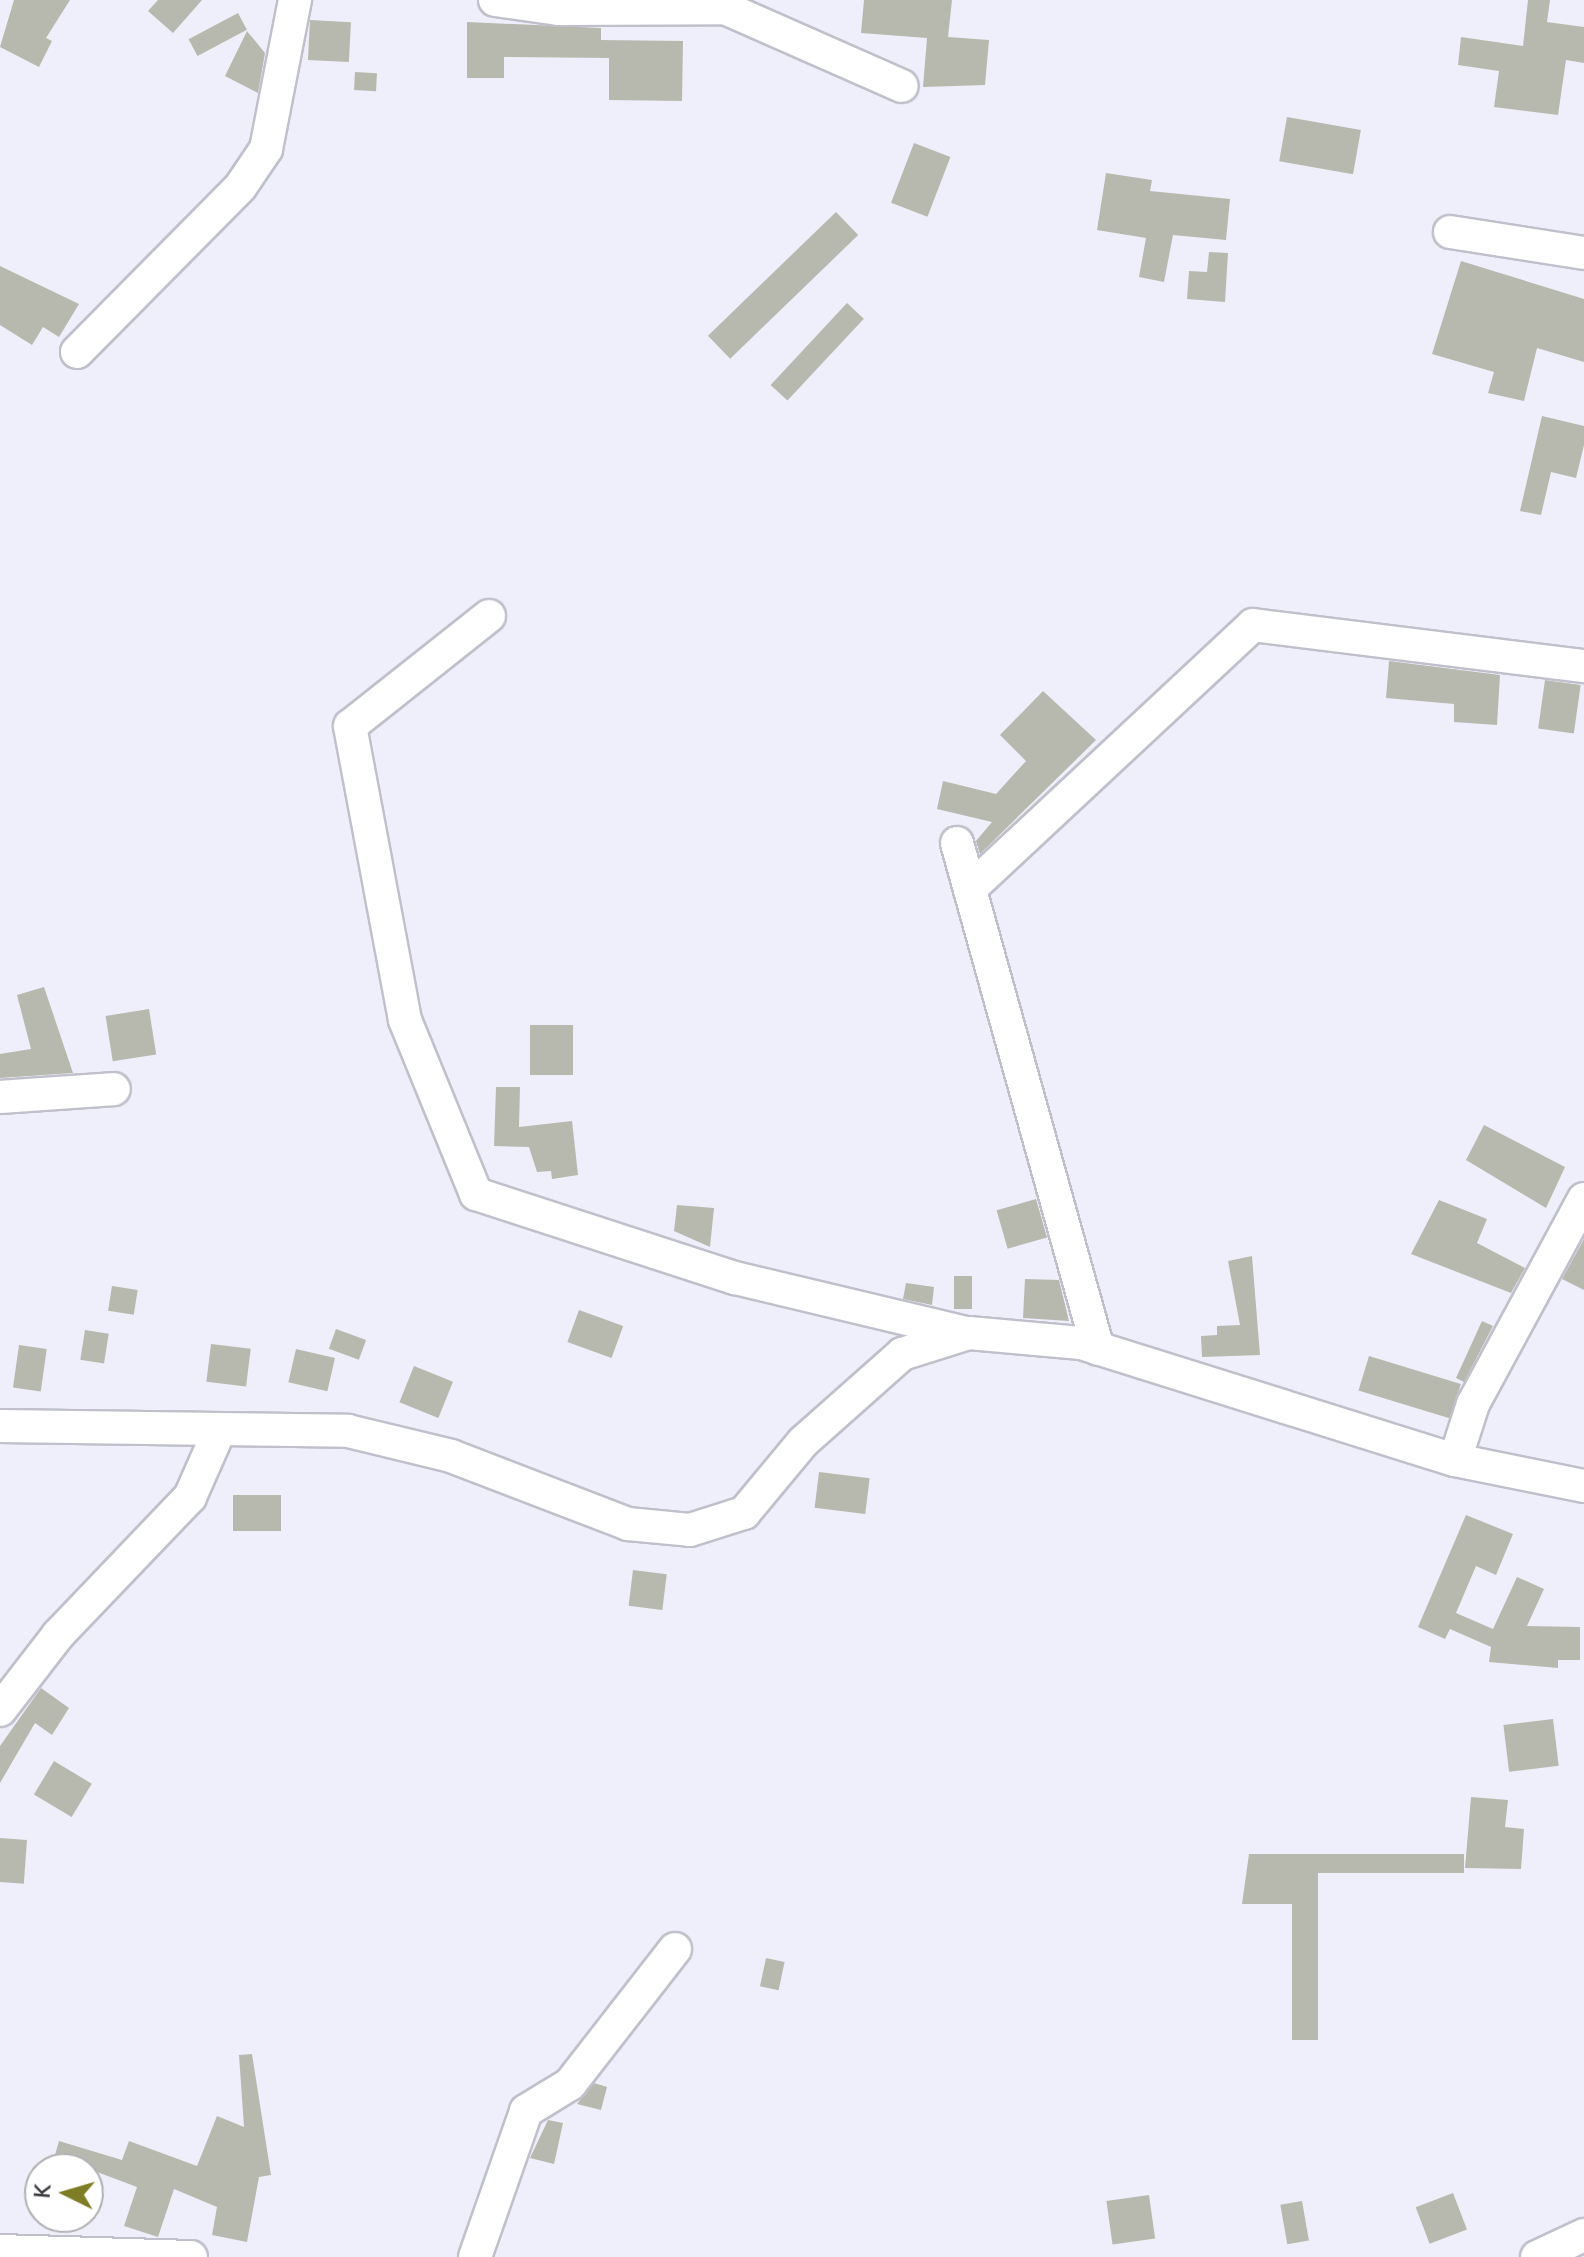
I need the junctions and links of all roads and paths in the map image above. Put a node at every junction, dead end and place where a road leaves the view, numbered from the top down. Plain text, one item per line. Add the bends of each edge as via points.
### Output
1 (295, 0) edge
2 (495, 0) edge
3 (902, 86) dead end
4 (1450, 232) dead end
5 (1584, 253) edge
6 (77, 352) dead end
7 (489, 616) dead end
8 (1584, 666) edge
9 (957, 843) dead end
10 (970, 889) junction
11 (114, 1089) dead end
12 (0, 1097) edge
13 (1584, 1199) edge
14 (969, 1333) junction
15 (1098, 1349) junction
16 (0, 1426) edge
17 (220, 1429) junction
18 (1455, 1460) junction
19 (1584, 1486) edge
20 (0, 1710) edge
21 (675, 1949) dead end
22 (1584, 2235) edge
23 (0, 2251) edge
24 (191, 2257) edge
25 (475, 2257) edge
26 (1537, 2257) edge

1 - 6 street via 266,149 241,186
2 - 3 street via 558,9 725,8
4 - 5 street
7 - 14 street via 350,726 405,1020 476,1194 735,1278
8 - 10 street via 1253,625
9 - 10 street
10 - 15 street
11 - 12 street
13 - 18 street via 1473,1404
14 - 15 street
14 - 17 street via 902,1354 803,1442 744,1513 690,1530 628,1524 451,1456 348,1431
15 - 18 street
16 - 17 street
17 - 20 street via 190,1497 58,1635
18 - 19 street
21 - 25 street via 570,2084 526,2111
22 - 26 street
23 - 24 street

